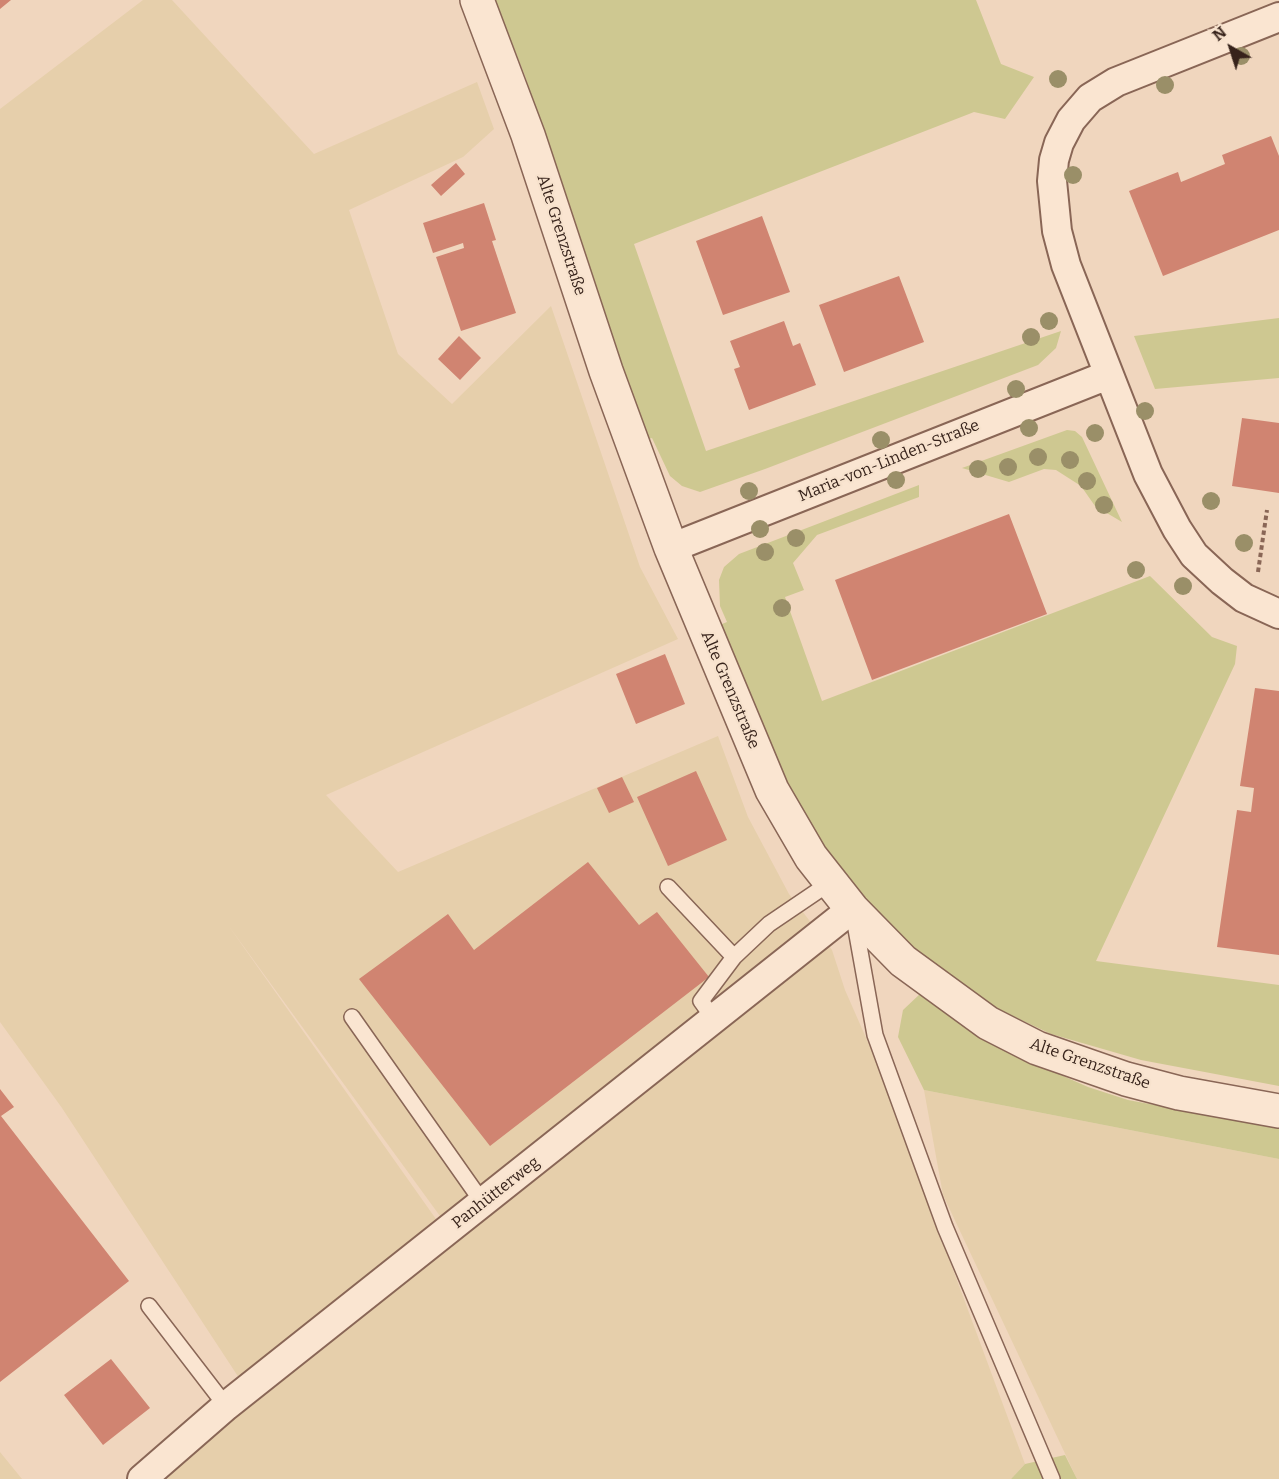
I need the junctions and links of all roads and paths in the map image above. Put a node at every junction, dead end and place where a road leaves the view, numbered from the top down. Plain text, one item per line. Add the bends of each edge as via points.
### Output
1 (477, 0) edge
2 (1279, 17) edge
3 (1107, 375) junction
4 (1267, 510) dead end
5 (671, 548) junction
6 (1253, 602) junction
7 (1279, 614) edge
8 (831, 882) junction
9 (668, 887) dead end
10 (852, 909) junction
11 (734, 957) junction
12 (352, 1017) dead end
13 (714, 1019) junction
14 (1279, 1111) edge
15 (483, 1203) junction
16 (148, 1306) dead end
17 (226, 1406) junction
18 (142, 1479) edge
19 (1053, 1479) edge

1 - 5 street, Alte Grenzstraße via 528,135 606,371
2 - 3 street via 1116,82 1090,98 1071,120 1059,143 1052,181 1057,231
3 - 5 street, Maria-von-Linden-Straße
3 - 6 street via 1148,474 1177,529 1206,568
4 - 6 path
5 - 8 street, Alte Grenzstraße via 772,790 811,857
6 - 7 street
8 - 10 street, Alte Grenzstraße
8 - 11 lane via 769,924
9 - 11 lane
10 - 13 street, Panhütterweg
10 - 14 street, Alte Grenzstraße via 903,961 954,1000 1037,1048 1179,1093
10 - 19 lane via 875,1035 945,1227
11 - 13 lane via 701,1001
12 - 15 lane
13 - 15 street, Panhütterweg
15 - 17 street, Panhütterweg
16 - 17 lane
17 - 18 street, Panhütterweg

